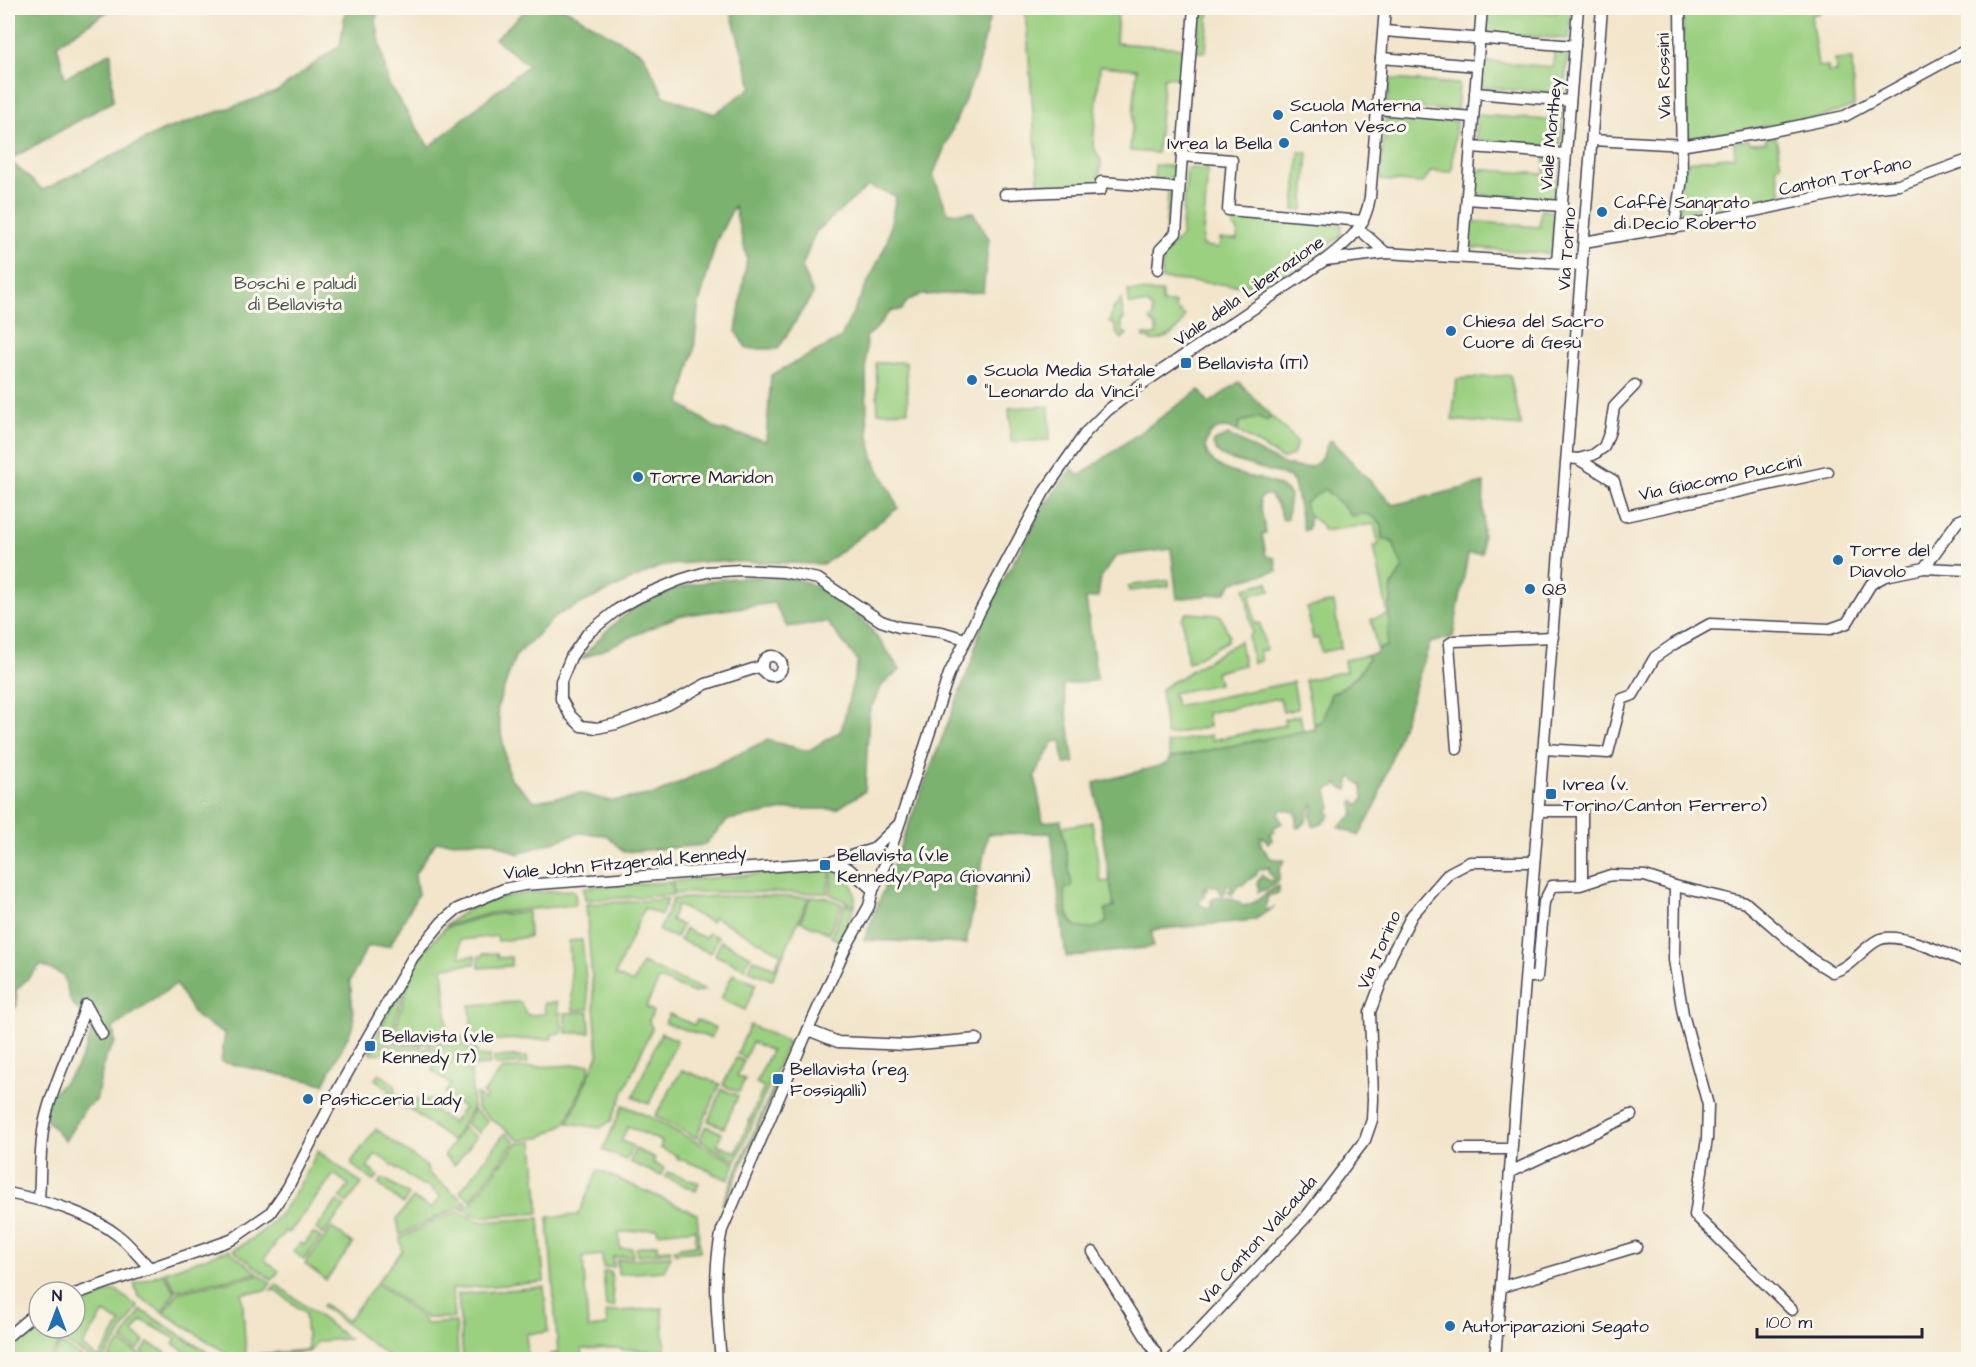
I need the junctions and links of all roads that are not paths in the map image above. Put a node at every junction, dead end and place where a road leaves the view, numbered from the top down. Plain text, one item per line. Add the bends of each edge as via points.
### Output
1 (1194, 8) edge
2 (1385, 8) edge
3 (1482, 8) edge
4 (1578, 8) edge
5 (1602, 8) edge
6 (1680, 8) edge
7 (1384, 31) junction
8 (1479, 38) junction
9 (1575, 46) junction
10 (1968, 49) edge
11 (1381, 58) junction
12 (1477, 66) junction
13 (1475, 93) junction
14 (1570, 101) junction
15 (1377, 109) junction
16 (1473, 117) junction
17 (1592, 140) junction
18 (1682, 144) junction
19 (1471, 147) junction
20 (1566, 154) junction
21 (1182, 156) junction
22 (1968, 160) edge
23 (1179, 188) junction
24 (1005, 194) dead end
25 (1467, 200) junction
26 (1562, 206) junction
27 (1361, 225) junction
28 (1674, 228) junction
29 (1584, 242) junction
30 (1386, 253) junction
31 (1462, 256) junction
32 (1325, 260) junction
33 (1557, 263) junction
34 (1582, 265) junction
35 (1158, 269) dead end
36 (1635, 385) dead end
37 (1572, 458) junction
38 (1828, 472) dead end
39 (1968, 517) edge
40 (1924, 568) junction
41 (1968, 570) edge
42 (1553, 637) junction
43 (965, 639) junction
44 (762, 666) dead end
45 (1457, 749) dead end
46 (1544, 749) junction
47 (1539, 811) junction
48 (900, 822) junction
49 (831, 862) junction
50 (1534, 862) junction
51 (1582, 884) junction
52 (1675, 886) junction
53 (873, 890) junction
54 (1968, 963) edge
55 (1526, 977) junction
56 (808, 1030) junction
57 (102, 1034) dead end
58 (977, 1039) dead end
59 (1631, 1115) dead end
60 (1365, 1140) joint
61 (1460, 1149) dead end
62 (1511, 1149) junction
63 (1510, 1172) junction
64 (8, 1193) edge
65 (39, 1200) junction
66 (1636, 1247) dead end
67 (1093, 1252) dead end
68 (149, 1267) junction
69 (1500, 1287) junction
70 (87, 1290) edge
71 (1792, 1310) dead end
72 (27, 1320) edge
73 (8, 1336) edge
74 (721, 1359) edge
75 (1160, 1359) edge
76 (1171, 1359) edge
77 (1495, 1359) edge

1 - 21 street
2 - 7 street
3 - 8 street
4 - 9 street, Viale Monthey
5 - 17 street, Via Torino
6 - 18 street, Via Rossini
7 - 8 street
7 - 11 street
8 - 9 street
8 - 12 street
9 - 14 street, Viale Monthey
10 - 18 street via 1845,116
11 - 12 street
11 - 15 street
12 - 13 street
13 - 14 street
13 - 16 street
14 - 20 street, Viale Monthey
15 - 16 street
15 - 27 street via 1370,197
16 - 19 street
17 - 18 street
17 - 29 street, Via Torino
18 - 28 street, Via Rossini via 1682,179
19 - 20 street
19 - 25 street
20 - 26 street, Viale Monthey
21 - 23 street
21 - 27 street via 1232,160 1228,210
22 - 28 street, Canton Torfano via 1899,185 1858,189
23 - 24 street via 1101,182 1101,190
23 - 35 street via 1176,233 1160,250
25 - 26 street
25 - 31 street
26 - 33 street, Viale Monthey
27 - 30 street
27 - 32 street, Viale della Liberazione via 1352,238
28 - 29 street, Canton Torfano
29 - 34 street, Via Torino
30 - 31 street
30 - 32 street
31 - 33 street
32 - 43 street, Viale della Liberazione via 1139,386 1086,432 1044,492
33 - 34 street
34 - 37 street, Via Torino
36 - 37 street via 1614,407 1604,447 1593,455
37 - 38 street, Via Giacomo Puccini via 1614,481 1625,516
37 - 42 street, Via Torino
39 - 40 street via 1958,521
40 - 41 street
40 - 46 street via 1885,576 1871,584 1847,623 1830,630 1710,624 1655,657 1633,695 1622,699 1608,753
42 - 45 street via 1449,644
42 - 46 street, Via Torino
43 - 44 street via 881,621 818,579 783,572 706,572 639,597 587,634 564,673 561,699 581,726 597,728 667,705 706,684
43 - 48 street, Viale della Liberazione via 949,674
46 - 47 street, Via Torino
47 - 50 street, Via Torino
47 - 51 street via 1582,811
48 - 49 street, Viale John Fitzgerald Kennedy via 873,849
48 - 53 street, Viale della Liberazione
49 - 53 street via 849,869
49 - 68 street, Viale John Fitzgerald Kennedy via 524,885 457,909 413,957 270,1213 231,1240
50 - 55 street, Via Torino
50 - 60 street, Via Torino via 1470,862 1449,873 1412,915 1370,1012 1373,1099 1372,1120
51 - 52 street via 1611,875 1645,876
51 - 55 street via 1552,886 1547,893 1539,970 1537,977
52 - 54 street via 1746,903 1811,959 1832,972 1841,970 1880,939 1892,937
52 - 71 street via 1674,960 1683,1014 1708,1105 1695,1215
53 - 56 street, Viale della Liberazione
55 - 62 street, Via Torino
56 - 58 street via 838,1042 908,1045
56 - 74 street, Viale della Liberazione via 722,1230 716,1270
57 - 65 street via 86,1005 44,1123
59 - 63 street
60 - 76 street, Via Canton Valcauda via 1306,1217
61 - 62 street
62 - 63 street, Via Torino
63 - 69 street, Via Torino
64 - 65 street
65 - 68 street via 87,1217 120,1236
66 - 69 street
67 - 75 street
68 - 70 street, Viale John Fitzgerald Kennedy
69 - 77 street, Via Torino
72 - 73 street

